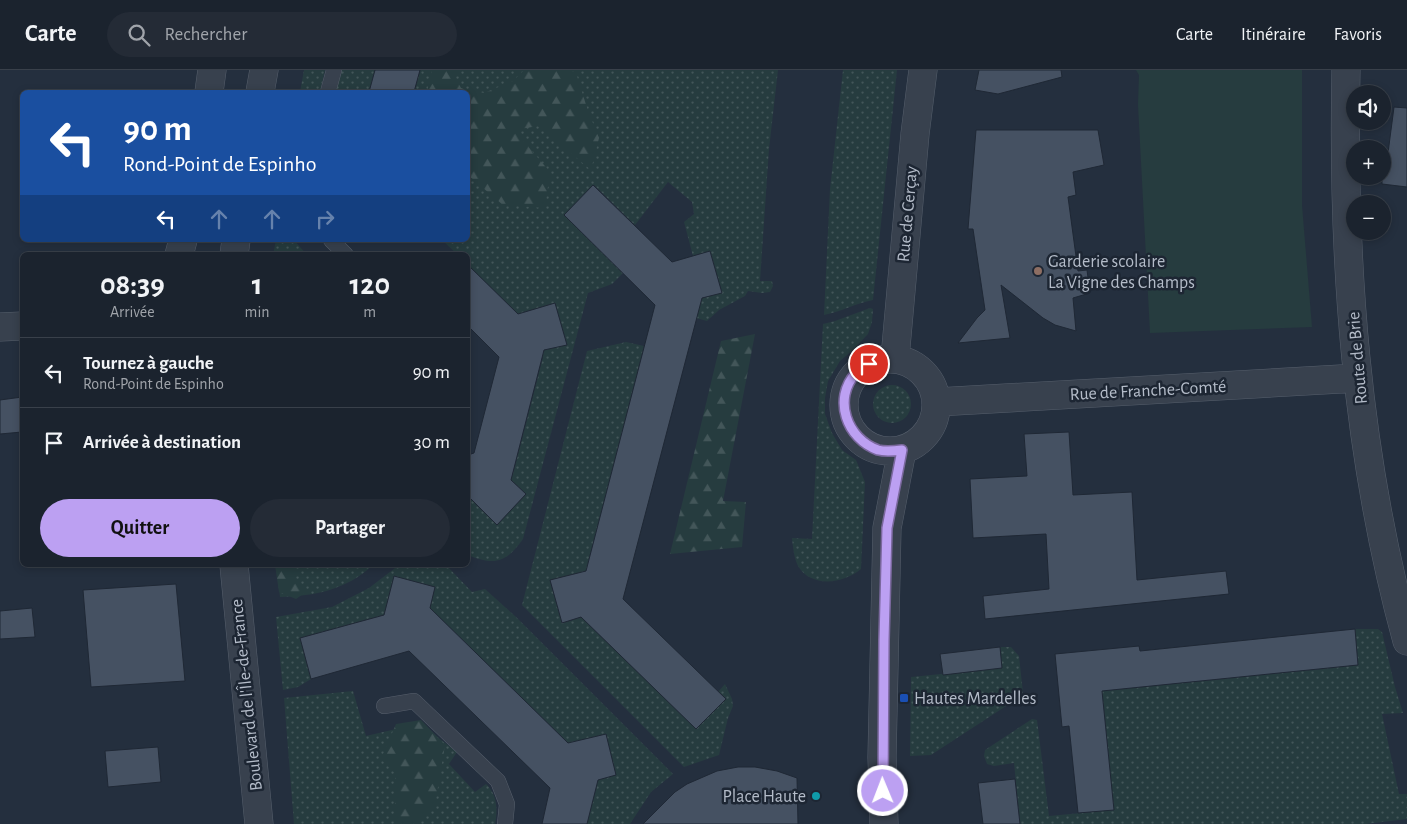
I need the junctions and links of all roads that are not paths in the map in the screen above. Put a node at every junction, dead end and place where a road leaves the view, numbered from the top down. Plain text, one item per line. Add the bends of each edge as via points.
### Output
1 (212, 70) edge
2 (264, 70) edge
3 (334, 70) edge
4 (923, 70) edge
5 (1346, 70) edge
6 (209, 90) edge
7 (260, 90) edge
8 (329, 90) edge
9 (333, 242) edge
10 (343, 252) edge
11 (20, 326) edge
12 (0, 327) edge
13 (895, 358) junction
14 (1358, 378) junction
15 (937, 402) junction
16 (890, 450) junction
17 (234, 567) edge
18 (1407, 641) edge
19 (384, 706) dead end
20 (259, 824) edge
21 (505, 824) edge
22 (884, 824) edge

1 - 6 street
2 - 7 street
3 - 8 lane
4 - 13 street, Rue de Cerçay
5 - 14 street, Route de Brie via 1344,156
9 - 10 lane
11 - 12 street
13 - 15 street via 915,366 926,376
13 - 16 street via 869,364 856,373 844,402 846,418 853,432 864,443
14 - 15 street, Rue de Franche-Comté
14 - 18 street, Route de Brie via 1378,520
15 - 16 street via 934,421 926,434 916,444
16 - 22 street via 884,603
17 - 20 street, Boulevard de l'Île-de-France
19 - 21 lane via 414,701 498,781 507,804

